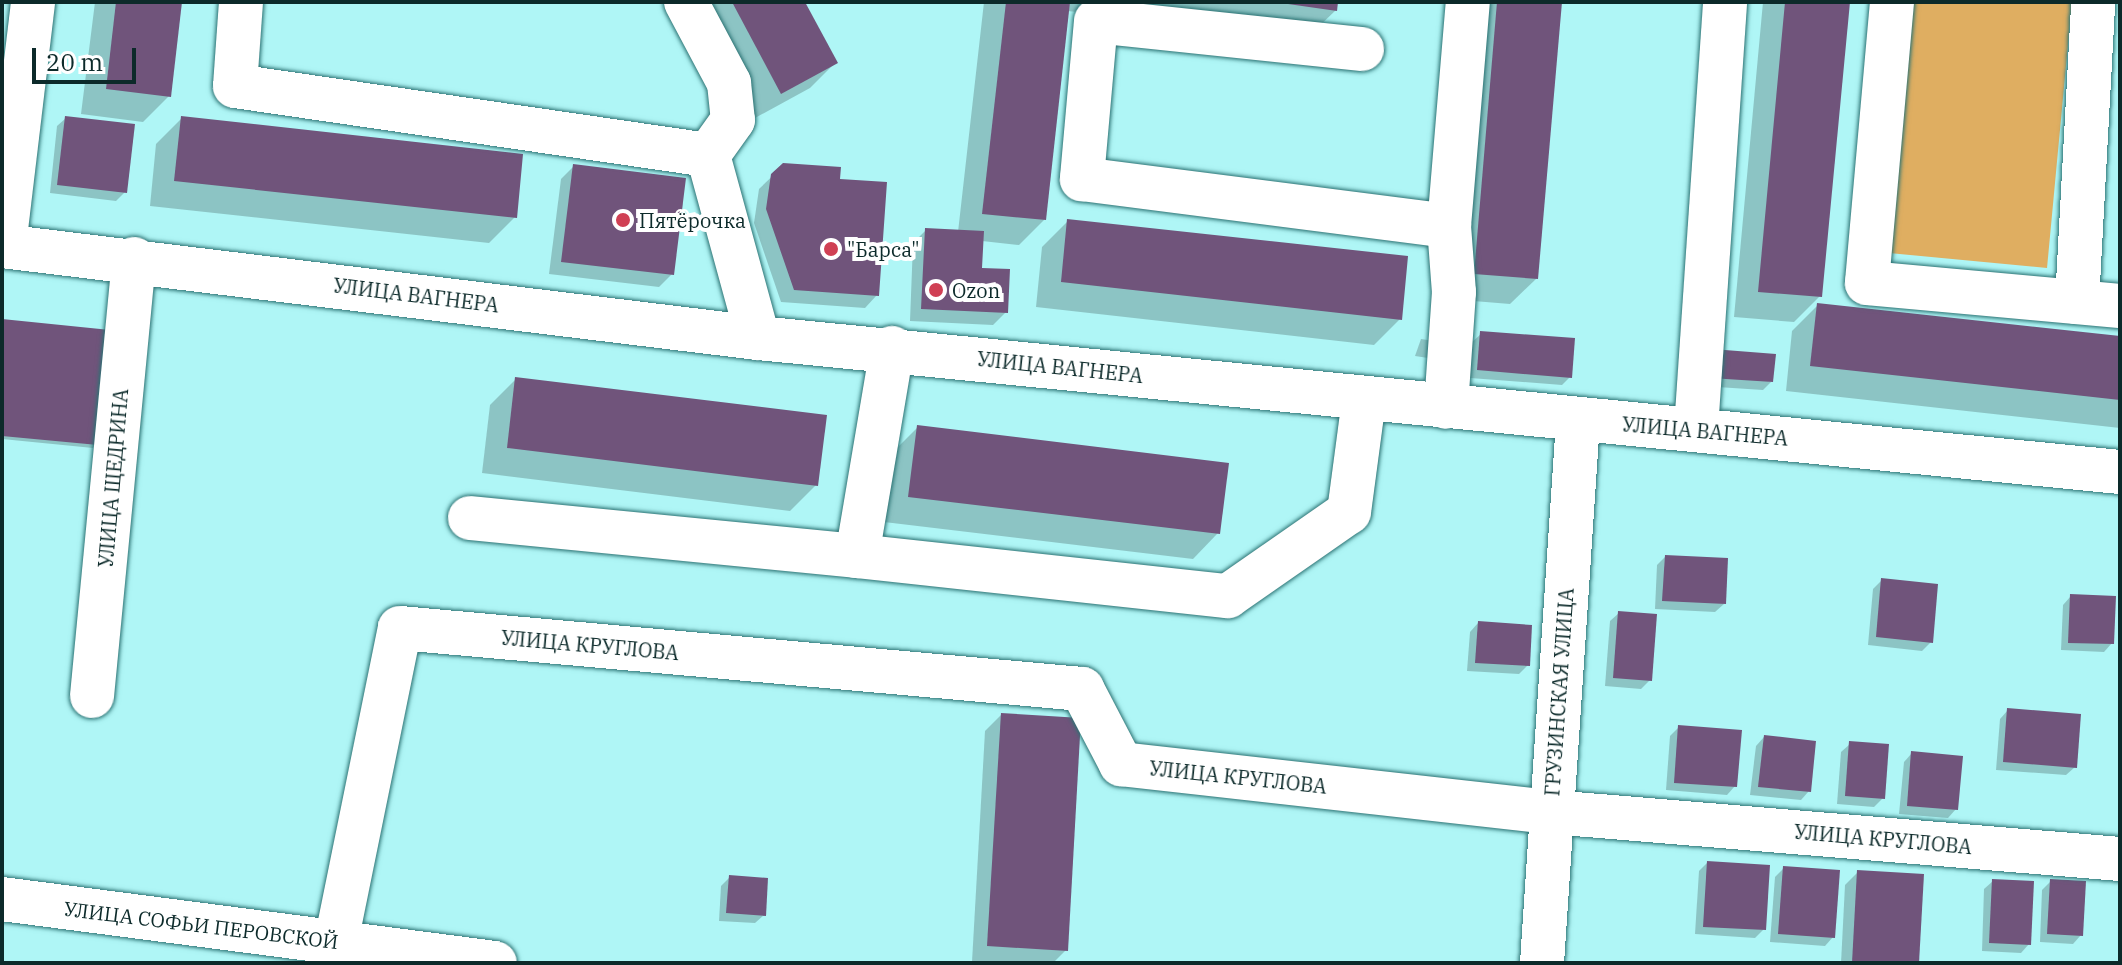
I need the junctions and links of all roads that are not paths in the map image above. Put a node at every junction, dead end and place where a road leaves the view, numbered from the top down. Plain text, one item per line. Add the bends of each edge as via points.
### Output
1 (33, 2) edge
2 (241, 2) edge
3 (686, 2) edge
4 (1468, 2) edge
5 (1725, 2) edge
6 (1892, 2) edge
7 (2093, 2) edge
8 (1362, 49) dead end
9 (708, 155) junction
10 (1449, 226) junction
11 (3, 246) edge
12 (134, 259) junction
13 (2077, 302) junction
14 (2120, 306) edge
15 (758, 338) junction
16 (892, 348) junction
17 (1364, 400) junction
18 (1446, 407) junction
19 (1578, 421) junction
20 (1696, 429) junction
21 (2120, 472) edge
22 (470, 518) dead end
23 (857, 556) junction
24 (92, 696) dead end
25 (1551, 812) junction
26 (2120, 859) edge
27 (2, 899) edge
28 (334, 953) edge
29 (495, 963) edge
30 (1542, 963) edge

1 - 11 street
2 - 9 street via 235,86
3 - 9 street via 729,83 733,120
4 - 10 street
5 - 20 street
6 - 13 street via 1867,283
7 - 13 street
8 - 10 street via 1096,21 1082,179
9 - 15 street
10 - 18 street via 1454,292
11 - 12 street, УЛИЦА ВАГНЕРА
12 - 15 street, УЛИЦА ВАГНЕРА
12 - 24 street, УЛИЦА ЩЕДРИНА
13 - 14 street
15 - 16 street, УЛИЦА ВАГНЕРА
16 - 17 street, УЛИЦА ВАГНЕРА
16 - 23 street
17 - 18 street, УЛИЦА ВАГНЕРА
17 - 23 street via 1349,512 1228,596
18 - 19 street, УЛИЦА ВАГНЕРА
19 - 20 street, УЛИЦА ВАГНЕРА
19 - 25 street, ГРУЗИНСКАЯ УЛИЦА
20 - 21 street, УЛИЦА ВАГНЕРА
22 - 23 street
25 - 26 street, УЛИЦА КРУГЛОВА
25 - 28 street, УЛИЦА КРУГЛОВА via 1121,764 1082,689 400,628
25 - 30 street, ГРУЗИНСКАЯ УЛИЦА
27 - 28 street, УЛИЦА СОФЬИ ПЕРОВСКОЙ
28 - 29 street, УЛИЦА СОФЬИ ПЕРОВСКОЙ

